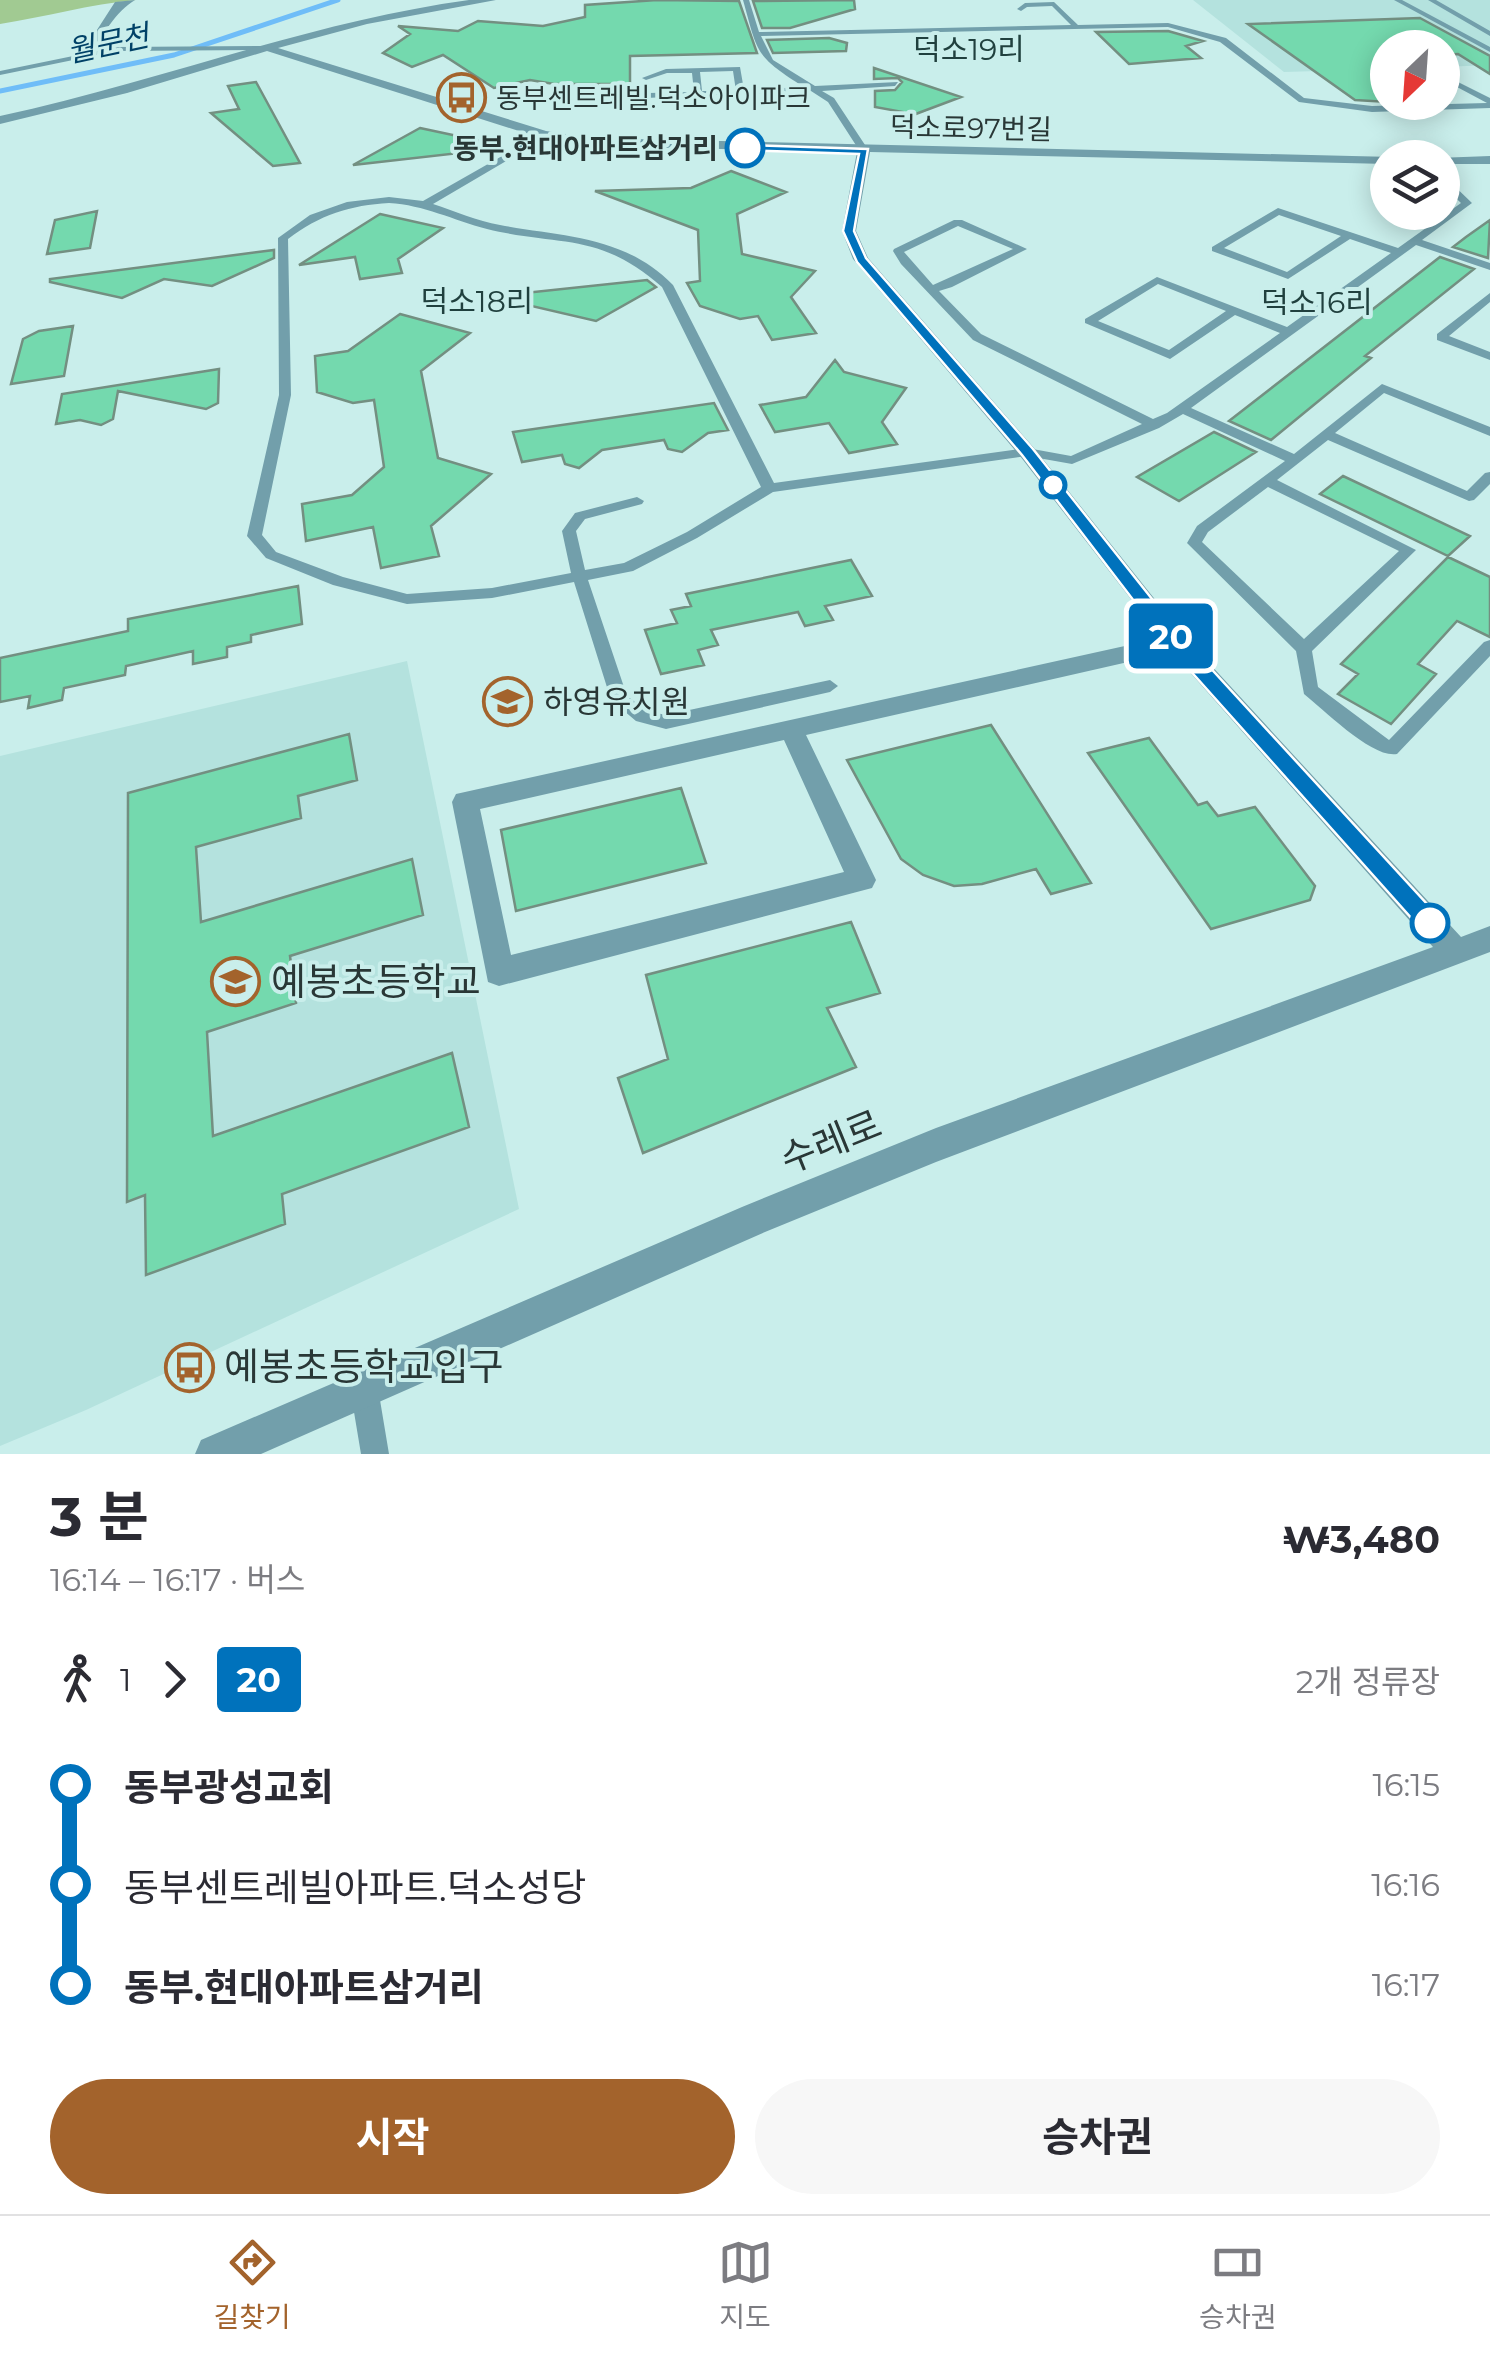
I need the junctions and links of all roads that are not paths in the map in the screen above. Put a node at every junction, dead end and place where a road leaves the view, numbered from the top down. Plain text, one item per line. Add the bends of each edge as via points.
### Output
1 (130, 0) edge
2 (491, 0) edge
3 (746, 0) edge
4 (1397, 0) edge
5 (1431, 0) edge
6 (1021, 9) dead end
7 (1075, 24) junction
8 (756, 34) junction
9 (1490, 34) edge
10 (260, 48) junction
11 (1490, 50) edge
12 (91, 55) junction
13 (696, 71) junction
14 (0, 73) edge
15 (646, 78) dead end
16 (895, 84) dead end
17 (1460, 86) edge
18 (814, 90) junction
19 (740, 93) junction
20 (698, 94) junction
21 (648, 96) dead end
22 (1490, 103) edge
23 (1, 121) edge
24 (544, 135) junction
25 (864, 151) junction
26 (1370, 160) edge
27 (1460, 160) edge
28 (1490, 160) edge
29 (1460, 196) edge
30 (424, 205) junction
31 (1460, 206) edge
32 (1464, 206) junction
33 (1349, 235) junction
34 (1414, 241) junction
35 (1400, 252) junction
36 (1490, 267) edge
37 (931, 289) junction
38 (1489, 299) edge
39 (1234, 310) junction
40 (1289, 332) junction
41 (1490, 356) edge
42 (1182, 409) junction
43 (1154, 425) junction
44 (1490, 432) edge
45 (1326, 434) junction
46 (1028, 452) junction
47 (1295, 460) junction
48 (1490, 476) edge
49 (1267, 481) junction
50 (770, 488) junction
51 (637, 501) dead end
52 (581, 578) junction
53 (1176, 643) junction
54 (1490, 646) edge
55 (1304, 650) junction
56 (830, 686) dead end
57 (791, 729) junction
58 (1490, 939) edge
59 (1455, 950) junction
60 (364, 1388) junction
61 (215, 1454) edge
62 (374, 1454) edge

1 - 12 street via 118,4
2 - 10 street via 369,20
3 - 8 lane
4 - 11 lane
5 - 9 lane
6 - 7 lane via 1054,4
7 - 8 lane
7 - 22 lane via 1198,31 1223,40 1302,100 1372,109
8 - 18 lane via 770,62
10 - 12 lane
10 - 23 street via 119,93
10 - 24 street, 덕소로97번길
12 - 14 lane
13 - 15 lane
13 - 19 lane via 737,70
13 - 20 lane
16 - 18 lane
17 - 22 lane
18 - 19 lane
18 - 25 lane via 830,100
19 - 20 lane
20 - 21 lane
24 - 25 street, 덕소로97번길 via 639,146
24 - 30 lane
25 - 26 street, 덕소로97번길
25 - 46 street via 849,231 861,259
27 - 28 street
29 - 32 lane
30 - 50 lane via 466,222 578,236 644,262 667,284
30 - 52 lane via 350,204 303,220 283,238 285,395 254,536 271,555 407,599
31 - 32 lane
32 - 34 lane
33 - 33 lane via 1278,211 1216,249 1288,276
33 - 35 lane
34 - 35 lane
34 - 36 lane
35 - 40 lane
37 - 37 lane via 898,252 958,222 1022,248
37 - 43 lane via 977,338
38 - 41 lane via 1441,337
39 - 39 lane via 1157,280 1089,321 1170,355
39 - 40 lane
40 - 42 lane
42 - 43 lane
42 - 47 lane
43 - 46 lane via 1072,460
44 - 45 lane via 1382,388
45 - 47 lane
45 - 48 lane via 1469,497
46 - 50 lane
46 - 53 street
47 - 49 lane
49 - 55 lane via 1194,543
49 - 55 lane via 1409,550
50 - 52 lane via 628,567
51 - 52 lane via 580,516 569,531
52 - 56 lane via 620,700 642,716 666,722
53 - 57 street
53 - 59 street
54 - 55 lane via 1391,749 1310,690
57 - 57 street via 465,802 499,972 862,880
58 - 59 street, 수레로
59 - 60 street, 수레로 via 918,1153
60 - 61 street, 수레로
60 - 62 lane

